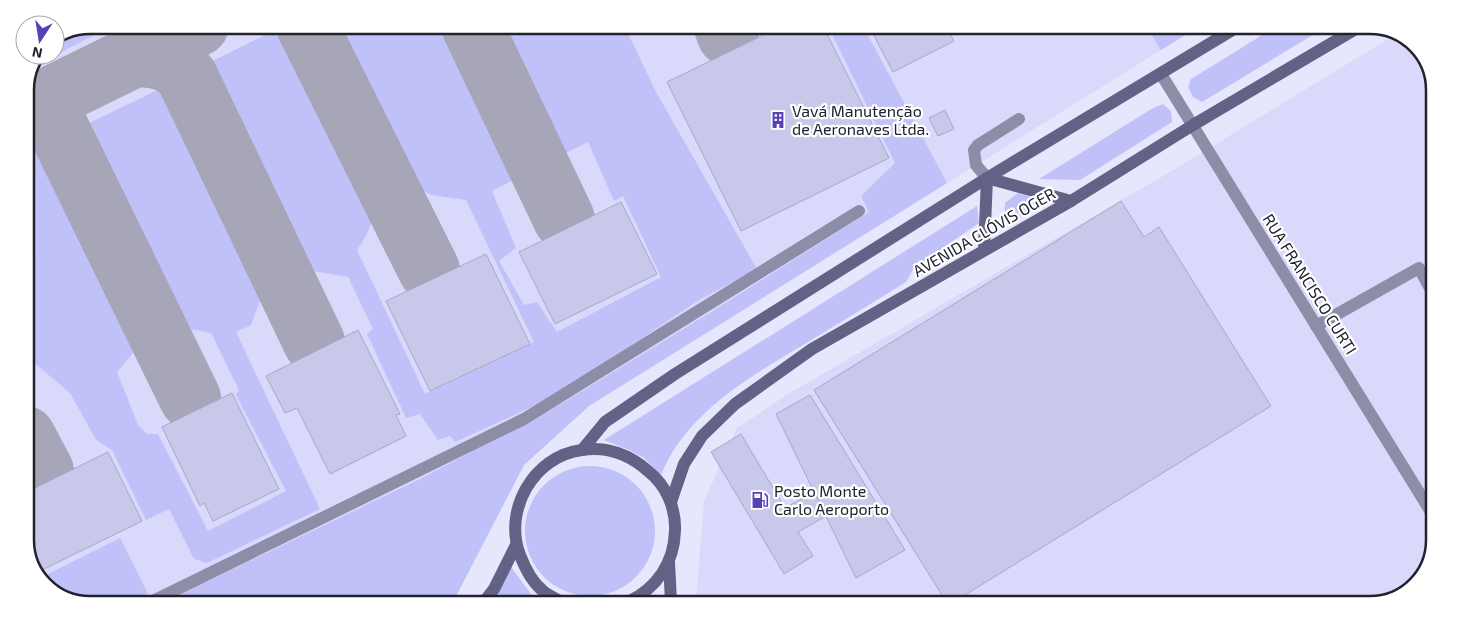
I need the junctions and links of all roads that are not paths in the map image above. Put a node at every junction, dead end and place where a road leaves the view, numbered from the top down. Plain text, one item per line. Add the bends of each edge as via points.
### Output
1 (1226, 34) edge
2 (1347, 34) edge
3 (1161, 74) junction
4 (1019, 119) dead end
5 (1193, 125) junction
6 (987, 178) junction
7 (1070, 201) junction
8 (859, 211) dead end
9 (984, 250) junction
10 (1426, 281) edge
11 (1316, 326) junction
12 (582, 450) junction
13 (671, 502) junction
14 (1426, 504) edge
15 (516, 545) junction
16 (669, 562) junction
17 (163, 596) edge
18 (489, 596) edge
19 (552, 596) edge
20 (640, 596) edge
21 (671, 596) edge

1 - 3 main road
2 - 5 main road, AVENIDA CLÓVIS OGER
3 - 5 street, RUA FRANCISCO CURTI
3 - 6 main road
4 - 6 street via 974,150 976,165
5 - 7 main road, AVENIDA CLÓVIS OGER
5 - 11 street, RUA FRANCISCO CURTI
6 - 7 main road
6 - 9 main road
6 - 12 main road via 675,374 605,422
7 - 9 main road, AVENIDA CLÓVIS OGER
8 - 17 street via 524,419
9 - 13 main road, AVENIDA CLÓVIS OGER via 812,349 735,404 702,436 684,464
10 - 11 street via 1419,268
11 - 14 street, RUA FRANCISCO CURTI
12 - 13 main road via 610,450 636,460 657,478
12 - 15 main road via 561,456 528,483 514,524
13 - 16 main road via 675,543
15 - 18 main road
15 - 19 main road via 525,570
16 - 20 main road via 658,580
16 - 21 main road

